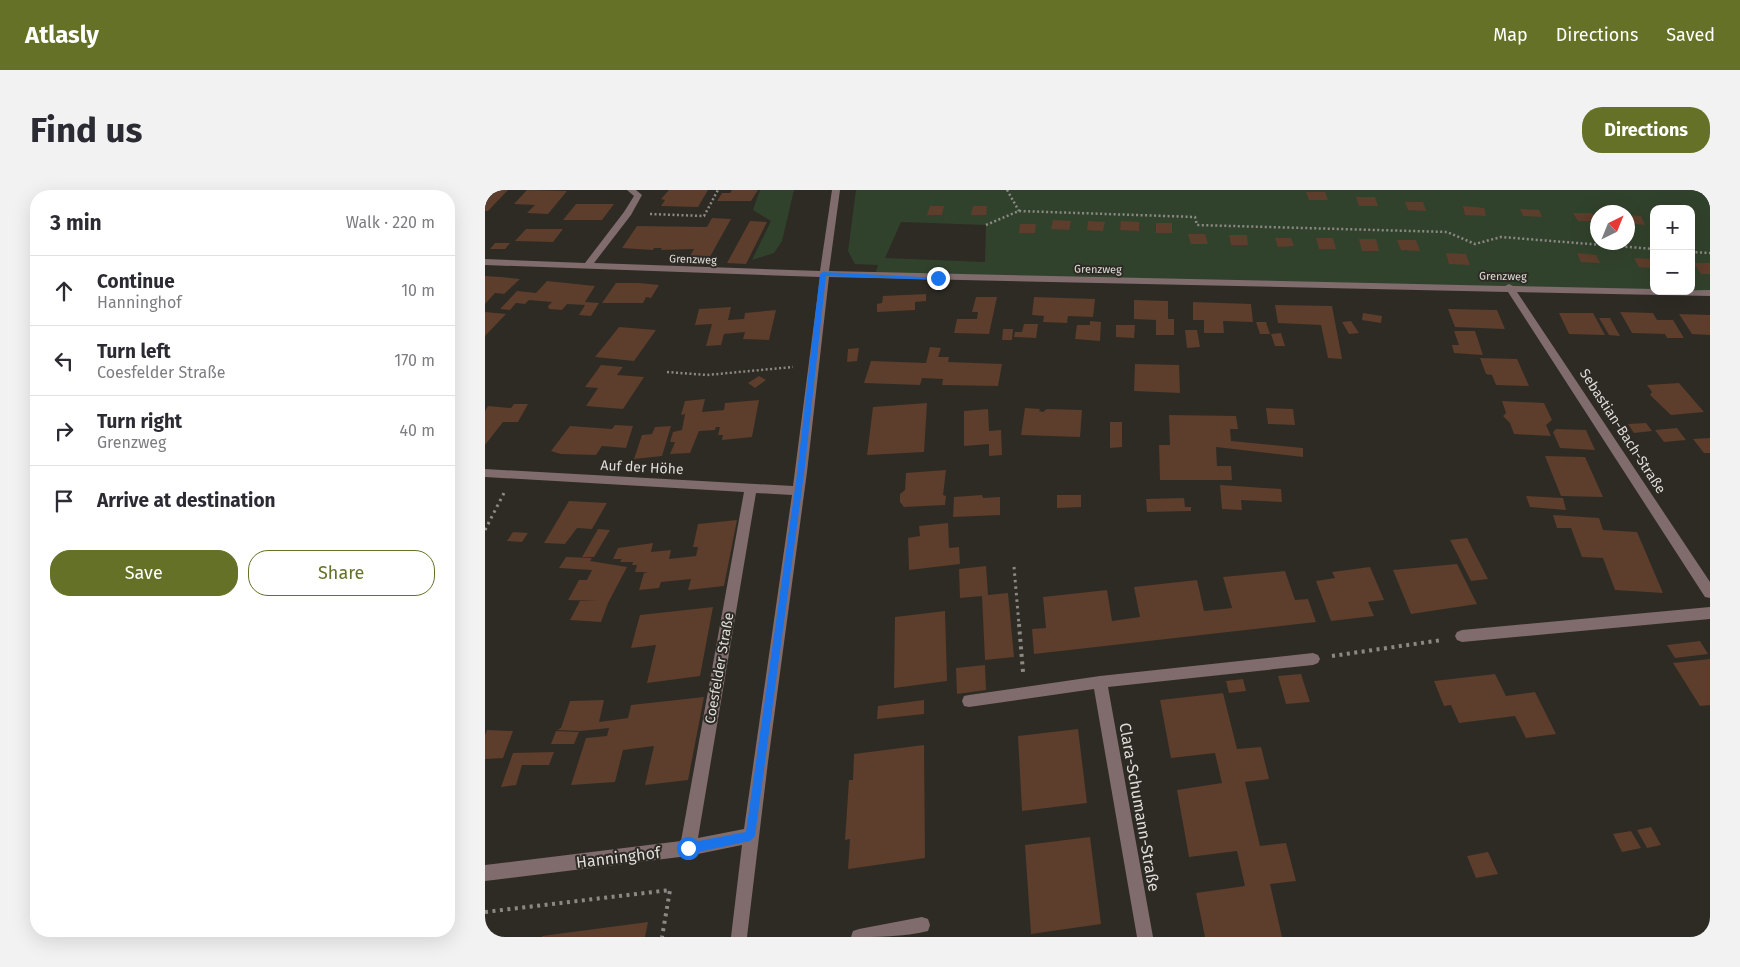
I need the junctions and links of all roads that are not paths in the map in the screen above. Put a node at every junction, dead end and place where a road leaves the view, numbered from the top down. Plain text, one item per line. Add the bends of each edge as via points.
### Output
1 (631, 190) edge
2 (836, 190) edge
3 (485, 262) edge
4 (586, 267) junction
5 (823, 274) junction
6 (1509, 287) junction
7 (1710, 293) edge
8 (485, 473) edge
9 (751, 488) junction
10 (798, 491) junction
11 (1710, 593) edge
12 (1710, 613) edge
13 (1462, 636) road end
14 (1313, 659) road end
15 (1100, 682) junction
16 (969, 701) dead end
17 (750, 836) junction
18 (688, 848) junction
19 (485, 873) edge
20 (922, 925) dead end
21 (739, 937) edge
22 (859, 937) edge
23 (1145, 937) edge

1 - 4 street via 638,195 628,213
2 - 5 street
3 - 4 street, Grenzweg
4 - 5 street, Grenzweg
5 - 6 street, Grenzweg
5 - 10 street
6 - 7 street, Grenzweg
6 - 11 street, Sebastian-Bach-Straße
8 - 9 street, Auf der Höhe
9 - 10 street, Auf der Höhe
9 - 18 street, Coesfelder Straße
10 - 17 street
12 - 13 street
14 - 15 street
15 - 16 street
15 - 23 street, Clara-Schumann-Straße
17 - 18 street, Hanninghof
17 - 21 street
18 - 19 street, Hanninghof
20 - 22 street

